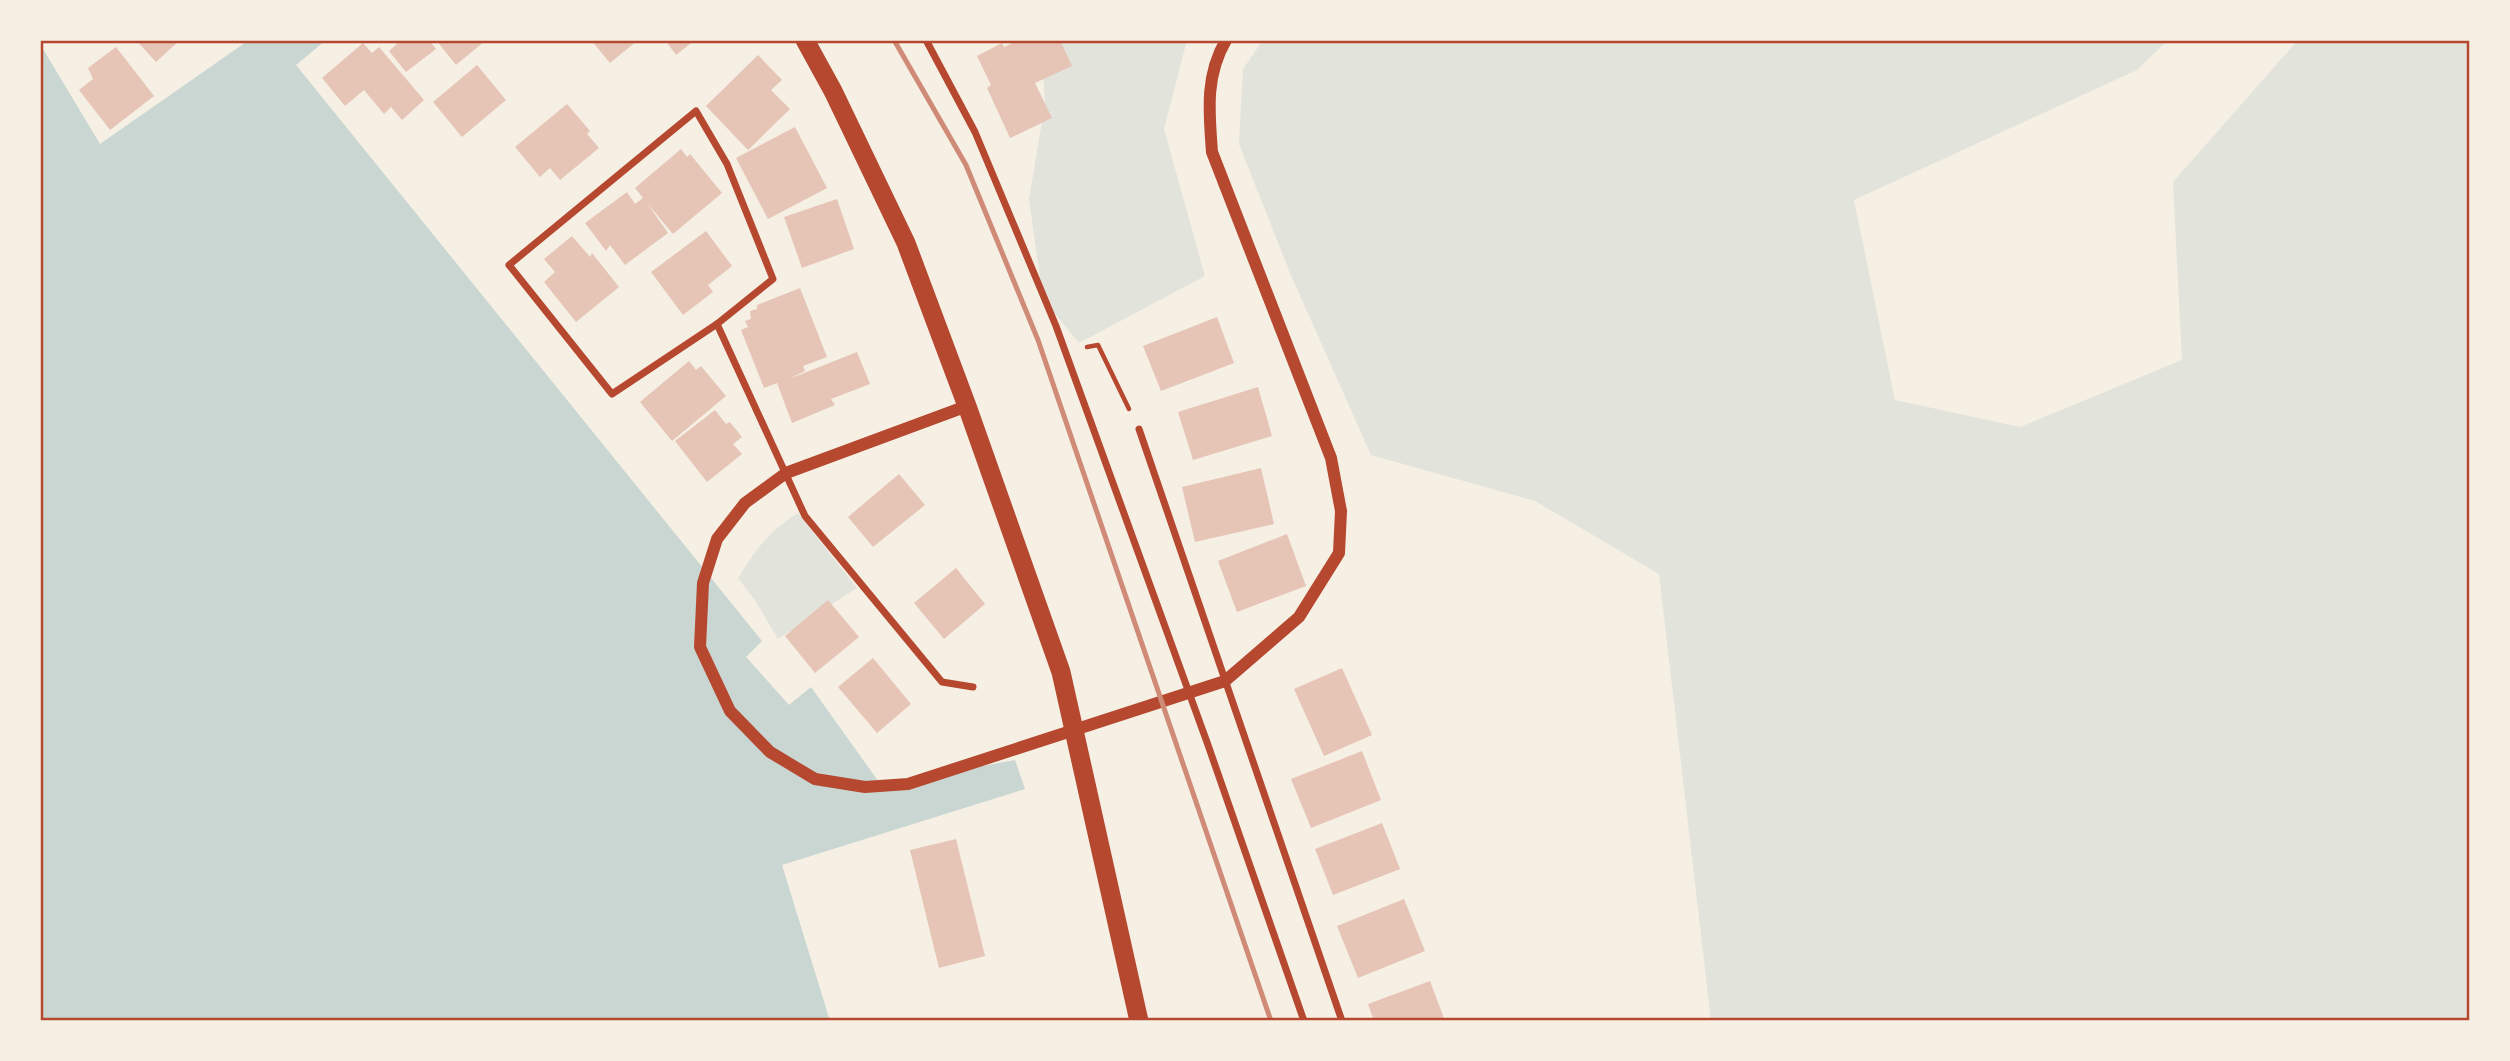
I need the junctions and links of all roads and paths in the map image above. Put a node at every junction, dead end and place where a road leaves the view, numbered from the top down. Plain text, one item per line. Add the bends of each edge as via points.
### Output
1 (805, 40) edge
2 (926, 40) edge
3 (1226, 40) edge
4 (717, 324) junction
5 (1098, 345) dead end
6 (967, 406) junction
7 (1139, 429) joint
8 (786, 473) junction
9 (1225, 681) junction
10 (973, 687) dead end
11 (1139, 1021) edge
12 (1304, 1021) edge
13 (1342, 1021) edge

1 - 6 highway via 906,243
2 - 12 street via 975,132 1056,326
3 - 9 street via 1217,56 1208,102 1212,152 1331,458 1341,510 1339,553 1299,617
4 - 4 street via 612,394 509,265 696,111 727,164 772,279
4 - 8 street
5 - 7 path
6 - 8 street
6 - 11 highway via 1061,672
7 - 9 street
8 - 9 street via 745,503 717,539 704,583 700,647 730,710 770,752 815,779 865,787 908,784
8 - 10 street via 805,516 942,682
9 - 13 street

